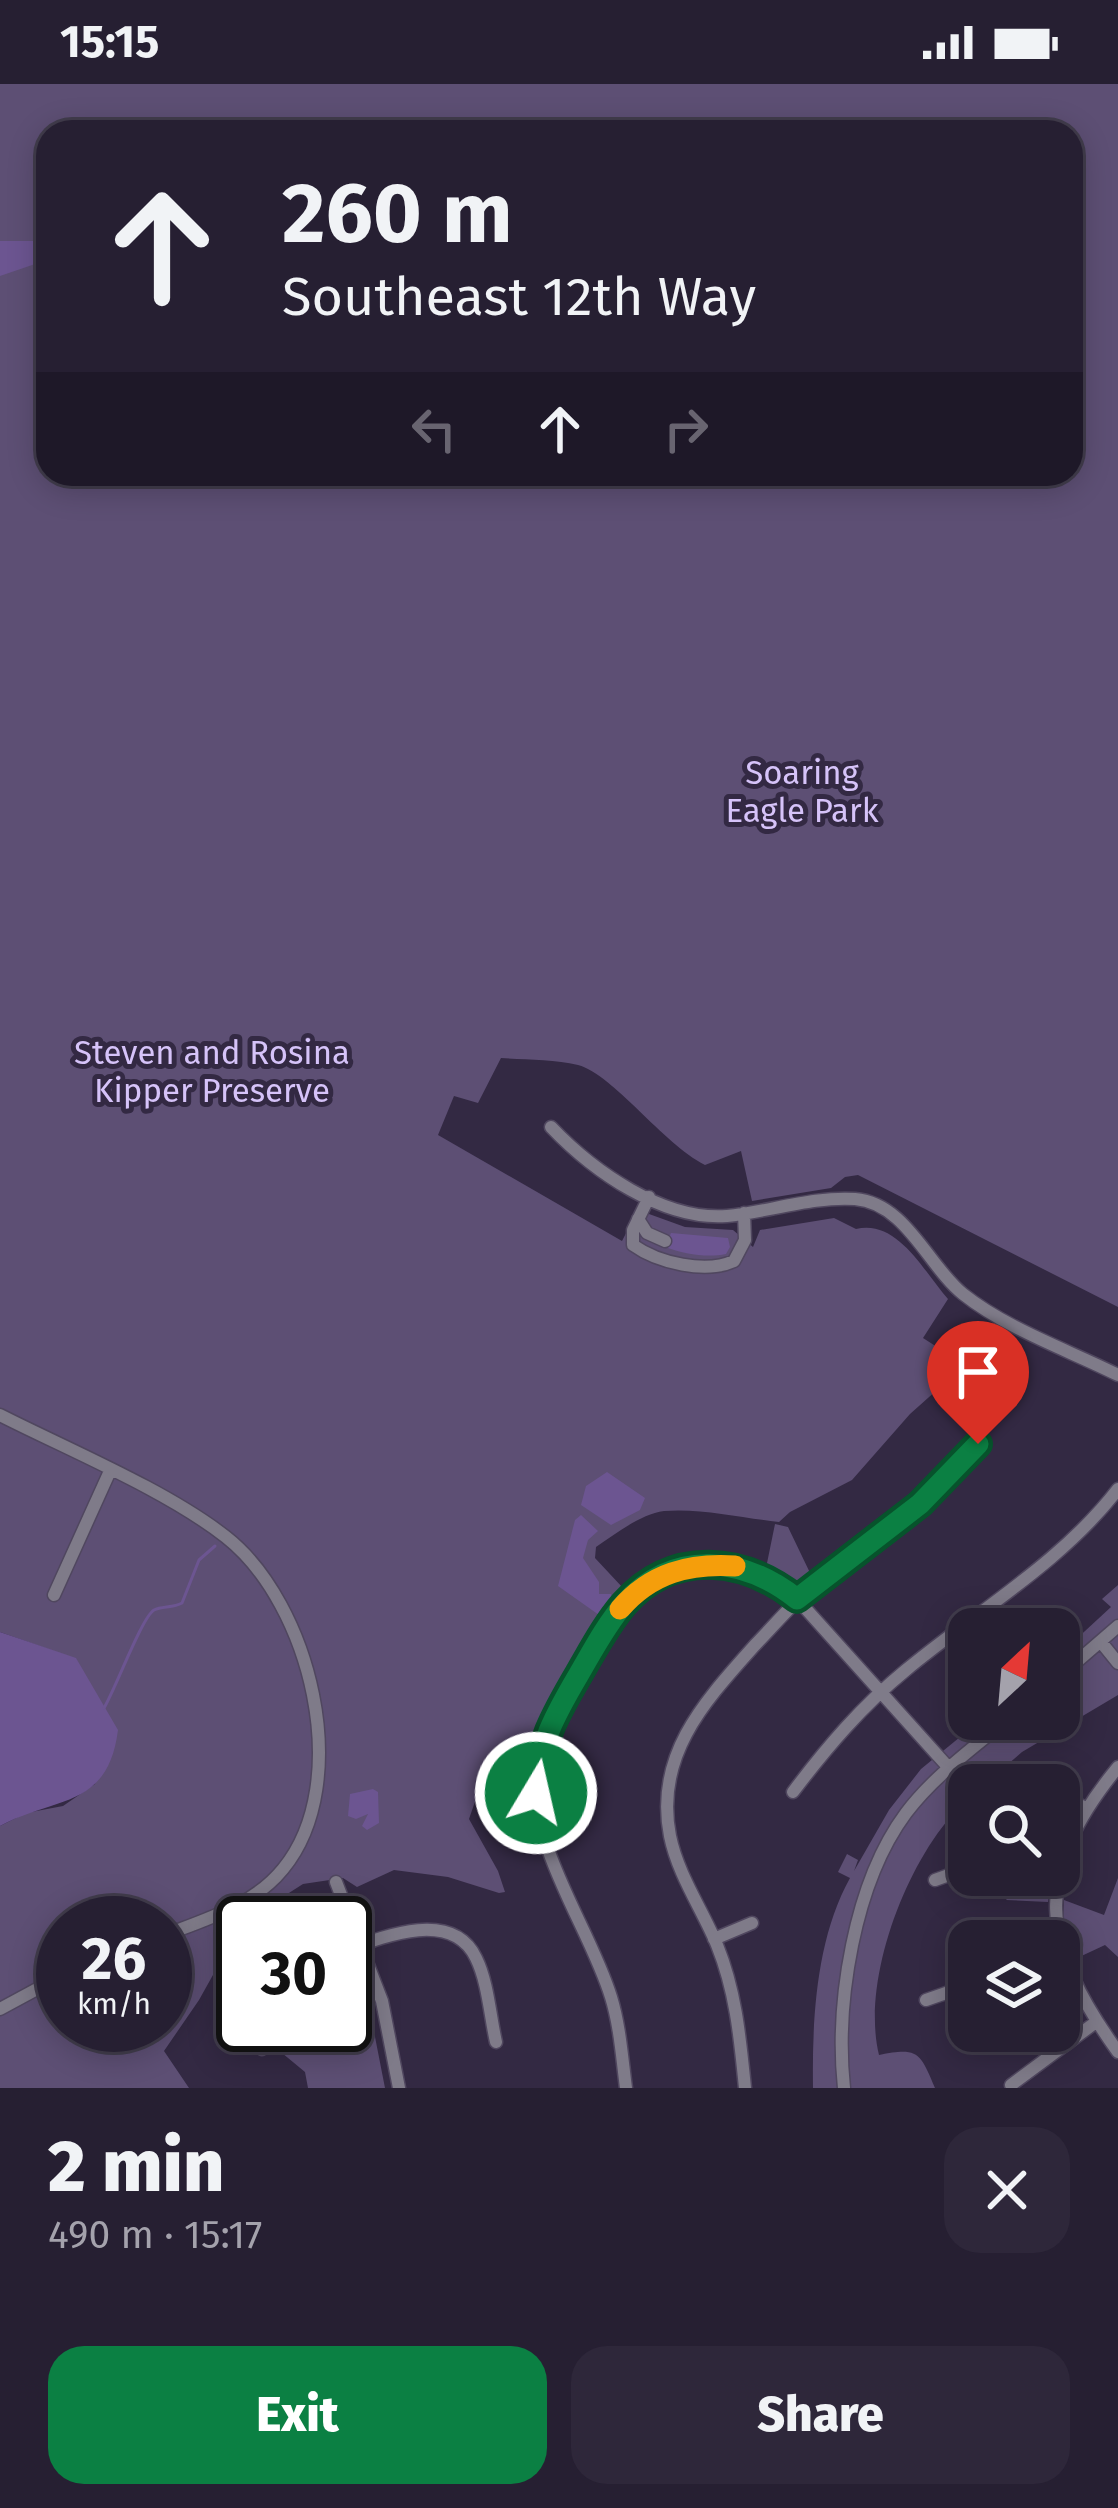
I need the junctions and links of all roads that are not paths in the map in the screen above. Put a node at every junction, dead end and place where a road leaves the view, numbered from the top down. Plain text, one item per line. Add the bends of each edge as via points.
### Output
1 (551, 1127) dead end
2 (649, 1197) junction
3 (744, 1214) junction
4 (638, 1219) junction
5 (665, 1241) dead end
6 (1118, 1375) edge
7 (0, 1415) edge
8 (978, 1444) dead end
9 (110, 1471) junction
10 (1118, 1489) edge
11 (54, 1595) dead end
12 (797, 1599) junction
13 (1118, 1626) edge
14 (1101, 1642) junction
15 (1080, 1659) edge
16 (1118, 1663) edge
17 (882, 1690) junction
18 (983, 1740) edge
19 (954, 1764) edge
20 (948, 1767) edge
21 (1118, 1767) edge
22 (948, 1769) edge
23 (793, 1792) dead end
24 (1080, 1805) edge
25 (1087, 1808) junction
26 (948, 1875) edge
27 (935, 1880) dead end
28 (336, 1882) dead end
29 (342, 1896) edge
30 (1057, 1920) edge
31 (192, 1924) edge
32 (752, 1924) dead end
33 (715, 1939) junction
34 (372, 1941) edge
35 (372, 1973) edge
36 (36, 1990) edge
37 (948, 1992) edge
38 (1080, 1997) edge
39 (926, 2000) dead end
40 (0, 2009) edge
41 (1096, 2022) junction
42 (496, 2042) dead end
43 (1118, 2052) edge
44 (1011, 2085) dead end
45 (399, 2088) edge
46 (626, 2088) edge
47 (745, 2088) edge
48 (844, 2088) edge

1 - 2 street
2 - 3 street via 707,1216
2 - 4 street
3 - 4 street via 746,1240 734,1262 721,1266 645,1253 632,1240
3 - 6 street via 857,1199 898,1221 980,1306
4 - 5 street
7 - 9 street
8 - 12 street via 920,1504
9 - 11 street
9 - 31 street via 227,1538 255,1567 301,1649 316,1729 312,1818 295,1853 269,1884
10 - 17 street via 1066,1543
12 - 17 street
12 - 33 street via 696,1713 673,1764 670,1836
12 - 46 street via 735,1566 678,1569 635,1593 610,1622 546,1732 536,1793 541,1824 610,1994
13 - 14 street
14 - 15 street
14 - 16 street
17 - 20 street
17 - 23 street
18 - 19 street
21 - 25 street
22 - 48 street via 892,1833 866,1896 840,2027
24 - 25 street
25 - 30 street via 1062,1865
26 - 27 street
28 - 29 street
32 - 33 street
33 - 47 street via 736,1999
34 - 42 street via 415,1929 466,1945 478,1962
35 - 45 street
36 - 40 street
37 - 39 street
38 - 41 street
41 - 43 street
41 - 44 street

